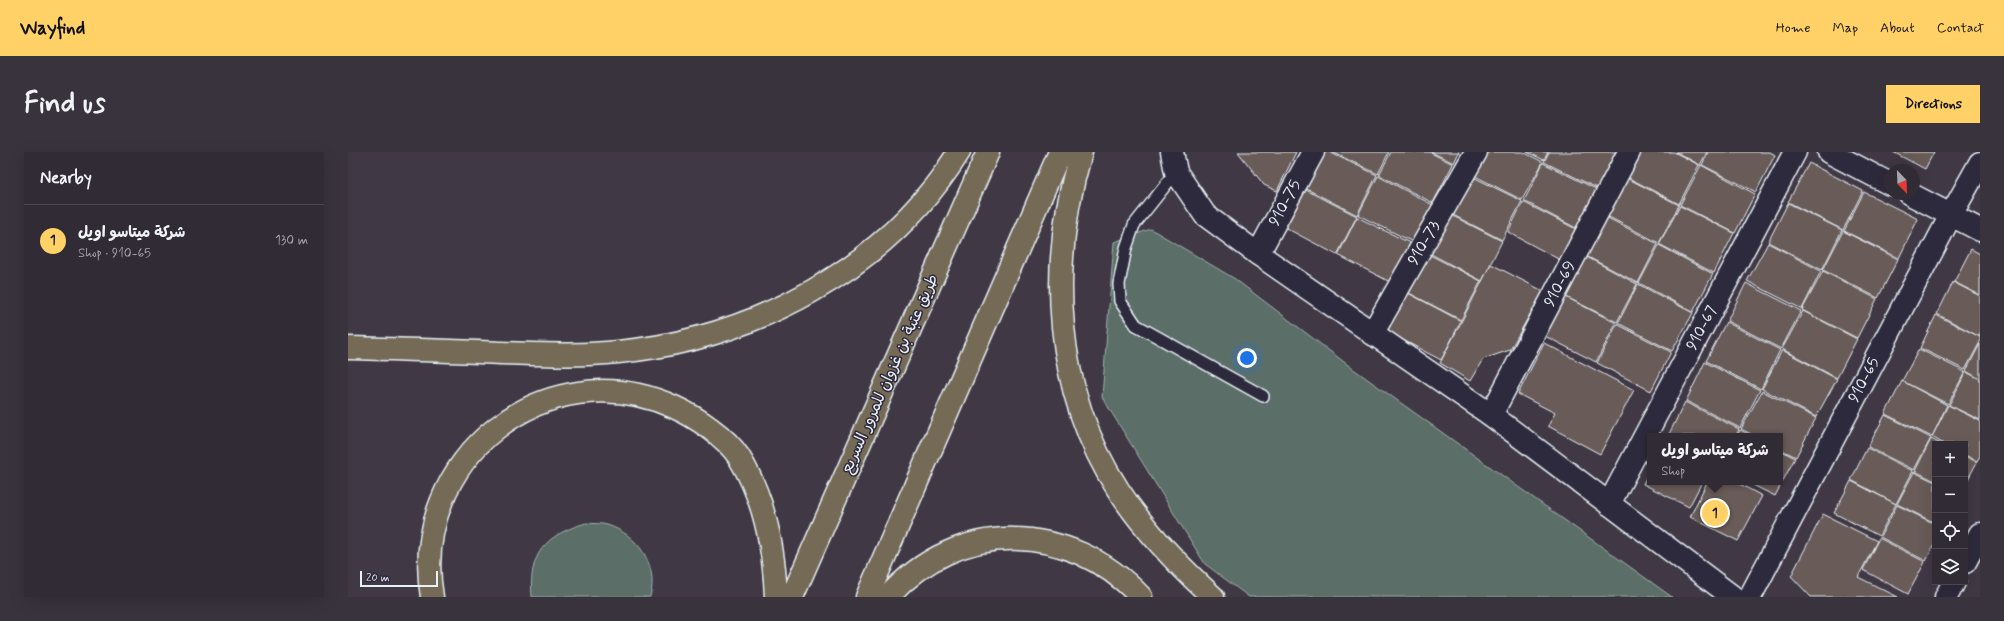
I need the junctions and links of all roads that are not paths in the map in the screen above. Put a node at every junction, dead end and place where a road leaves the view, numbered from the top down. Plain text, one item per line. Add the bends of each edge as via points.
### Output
1 (959, 152) edge
2 (988, 152) edge
3 (1060, 152) edge
4 (1081, 152) edge
5 (1313, 152) edge
6 (1476, 152) edge
7 (1629, 152) edge
8 (1795, 152) edge
9 (1829, 152) edge
10 (1174, 162) edge
11 (1980, 163) edge
12 (1884, 181) edge
13 (1920, 199) edge
14 (1950, 215) junction
15 (1980, 230) edge
16 (1258, 254) junction
17 (1372, 334) junction
18 (348, 348) edge
19 (1263, 396) dead end
20 (1491, 415) junction
21 (1609, 504) junction
22 (1980, 534) edge
23 (1968, 556) edge
24 (1952, 585) edge
25 (432, 597) edge
26 (776, 597) edge
27 (792, 597) edge
28 (867, 597) edge
29 (888, 597) edge
30 (1141, 597) edge
31 (1213, 597) edge
32 (1733, 597) edge
33 (1750, 597) edge
34 (1946, 597) edge

1 - 18 highway via 920,206 873,251 821,287 782,307 702,336 618,352 568,354
2 - 27 highway, طريق عتبة بن غزوان للمرور السريع
3 - 28 highway
4 - 31 highway via 1066,212 1060,273 1066,357 1076,397 1099,457 1119,490 1162,546
5 - 16 street, 910-75
6 - 17 street, 910-73
7 - 20 street, 910-69
8 - 21 street, 910-67
9 - 12 street
10 - 16 street via 1206,215
10 - 19 lane via 1134,225 1126,248 1119,284 1120,301 1136,325
11 - 14 street, 910-65
13 - 14 street
14 - 15 street
14 - 33 street, 910-65
16 - 17 street
17 - 20 street
20 - 21 street
21 - 32 street
22 - 23 street
24 - 34 street
25 - 26 highway via 429,556 433,531 440,506 465,460 502,424 536,404 561,395 593,391 626,392 659,400 689,413 715,432 738,456 756,490 768,526 775,564
29 - 30 highway via 904,580 936,557 973,544 1015,539 1037,540 1081,553 1114,573

